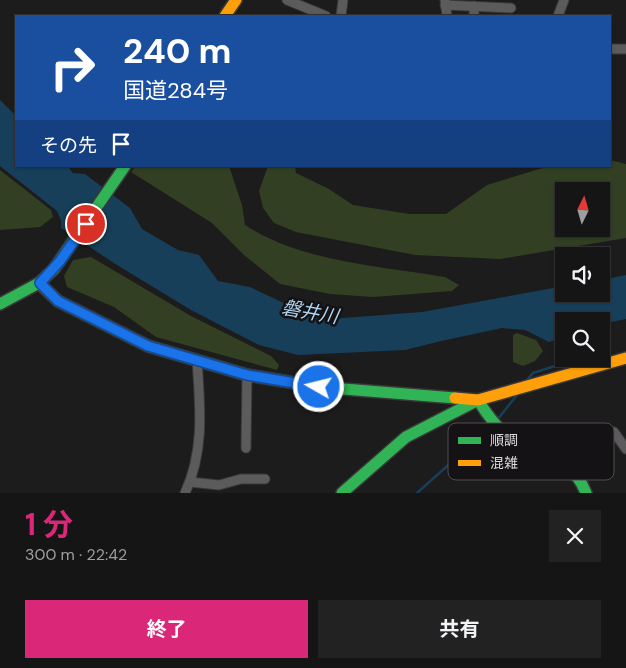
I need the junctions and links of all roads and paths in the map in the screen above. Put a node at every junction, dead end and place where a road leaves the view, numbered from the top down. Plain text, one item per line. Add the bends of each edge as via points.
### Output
1 (236, 0) edge
2 (287, 0) edge
3 (343, 0) edge
4 (564, 0) edge
5 (445, 3) edge
6 (474, 6) junction
7 (511, 8) dead end
8 (226, 15) edge
9 (324, 15) edge
10 (341, 15) edge
11 (474, 15) edge
12 (558, 15) edge
13 (626, 48) edge
14 (611, 49) edge
15 (123, 167) edge
16 (40, 283) junction
17 (0, 304) edge
18 (626, 358) edge
19 (198, 360) junction
20 (247, 375) junction
21 (478, 400) junction
22 (496, 423) edge
23 (614, 432) dead end
24 (246, 448) dead end
25 (626, 449) edge
26 (265, 478) dead end
27 (580, 480) edge
28 (190, 482) junction
29 (185, 493) edge
30 (342, 493) edge
31 (586, 493) edge

1 - 8 main road
2 - 9 street
3 - 10 street
4 - 12 street
5 - 6 street
6 - 7 street
6 - 11 street
13 - 14 street
15 - 16 main road via 67,252
16 - 17 main road
16 - 19 main road via 58,301 135,341
18 - 21 main road
19 - 20 main road
19 - 28 street via 200,440
20 - 21 main road via 319,387
20 - 24 street
21 - 22 main road
21 - 30 main road via 405,437
23 - 25 street
26 - 28 street via 241,479 219,485
27 - 31 main road
28 - 29 street

